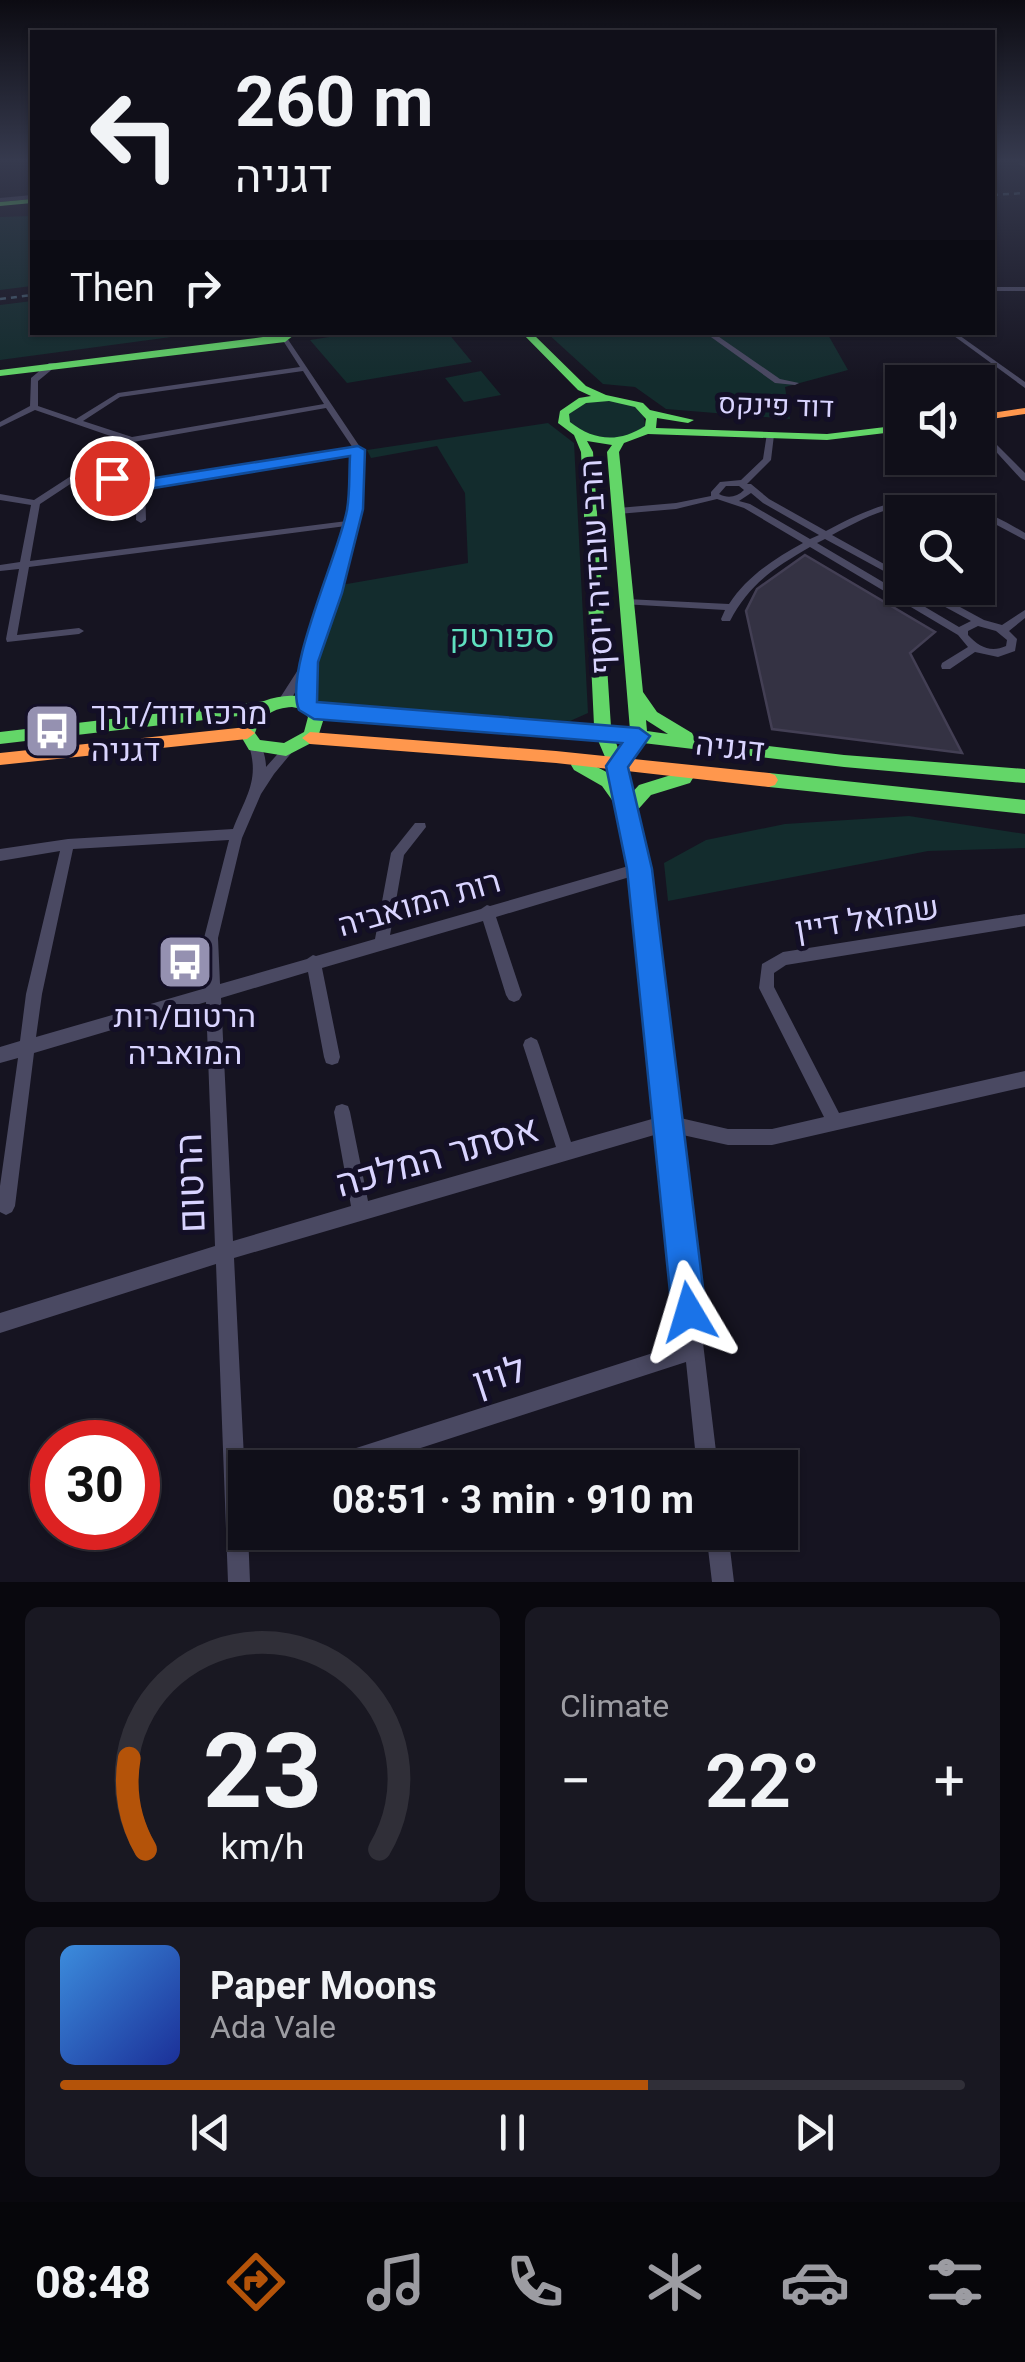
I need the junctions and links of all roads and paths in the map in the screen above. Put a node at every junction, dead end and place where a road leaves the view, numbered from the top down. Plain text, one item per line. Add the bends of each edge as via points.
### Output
1 (995, 290) edge
2 (1025, 290) edge
3 (282, 335) edge
4 (513, 335) edge
5 (529, 335) edge
6 (711, 335) edge
7 (956, 335) dead end
8 (304, 369) junction
9 (13, 372) edge
10 (795, 383) dead end
11 (1025, 386) edge
12 (602, 398) junction
13 (1025, 403) edge
14 (573, 404) junction
15 (328, 405) junction
16 (34, 407) junction
17 (995, 407) edge
18 (1025, 411) edge
19 (995, 415) edge
20 (78, 422) junction
21 (648, 422) junction
22 (885, 422) edge
23 (0, 425) edge
24 (885, 430) edge
25 (770, 434) junction
26 (579, 436) junction
27 (130, 440) junction
28 (620, 442) junction
29 (995, 446) edge
30 (358, 450) junction
31 (84, 470) junction
32 (1025, 478) edge
33 (142, 485) junction
34 (746, 485) junction
35 (0, 497) edge
36 (721, 498) junction
37 (36, 503) junction
38 (618, 511) junction
39 (141, 520) dead end
40 (350, 523) junction
41 (825, 534) junction
42 (1025, 537) edge
43 (810, 543) junction
44 (26, 564) junction
45 (0, 568) edge
46 (885, 568) edge
47 (626, 602) junction
48 (950, 605) edge
49 (731, 607) junction
50 (1025, 613) edge
51 (726, 619) dead end
52 (981, 622) junction
53 (1003, 630) junction
54 (79, 631) dead end
55 (962, 634) junction
56 (974, 648) junction
57 (308, 662) junction
58 (946, 666) dead end
59 (634, 690) junction
60 (284, 701) junction
61 (264, 707) junction
62 (601, 707) junction
63 (310, 708) junction
64 (565, 728) junction
65 (602, 732) junction
66 (639, 736) junction
67 (0, 738) edge
68 (310, 738) junction
69 (251, 739) junction
70 (705, 745) junction
71 (287, 750) junction
72 (556, 758) junction
73 (0, 759) edge
74 (617, 766) junction
75 (704, 775) junction
76 (1025, 776) edge
77 (258, 788) junction
78 (1025, 807) edge
79 (628, 809) junction
80 (420, 827) dead end
81 (236, 834) junction
82 (68, 844) junction
83 (0, 855) edge
84 (640, 869) junction
85 (487, 911) junction
86 (1025, 920) edge
87 (382, 942) junction
88 (314, 962) junction
89 (214, 991) junction
90 (514, 995) dead end
91 (530, 1045) dead end
92 (28, 1046) junction
93 (0, 1055) edge
94 (332, 1058) dead end
95 (1025, 1079) edge
96 (342, 1112) dead end
97 (834, 1120) junction
98 (666, 1123) junction
99 (566, 1152) junction
100 (6, 1206) dead end
101 (361, 1212) junction
102 (225, 1252) junction
103 (0, 1323) edge
104 (694, 1350) junction
105 (237, 1450) edge
106 (381, 1450) edge
107 (706, 1450) edge
108 (239, 1550) edge
109 (719, 1550) edge
110 (239, 1582) edge
111 (723, 1582) edge

1 - 2 street
3 - 8 street
3 - 9 main road
3 - 9 main road
4 - 14 main road
5 - 12 main road via 582,388
6 - 10 street via 778,381
7 - 11 street
8 - 15 street
8 - 20 street via 118,395
9 - 16 street
12 - 14 main road
12 - 21 main road via 628,401
13 - 17 main road
14 - 26 main road, הרב עובדיה יוסף via 563,420
15 - 27 street
15 - 30 street
16 - 20 street
16 - 23 street
18 - 19 main road
20 - 27 street
21 - 22 main road via 822,428
21 - 25 main road, דוד פינקס
21 - 28 main road
24 - 25 main road, דוד פינקס
25 - 34 street via 767,460
26 - 28 main road
26 - 62 main road, הרב עובדיה יוסף via 588,452
27 - 31 street
28 - 38 main road, הרב עובדיה יוסף via 613,452
29 - 32 street
30 - 33 street
30 - 40 street
31 - 33 street
31 - 37 street
33 - 39 street
34 - 36 street via 743,496
34 - 36 street via 720,486 714,490
34 - 41 street
35 - 37 street
36 - 38 street
36 - 43 street
37 - 44 street
38 - 47 main road, הרב עובדיה יוסף
40 - 44 street
40 - 57 street
41 - 42 street via 889,503 917,500 974,510
41 - 43 street
41 - 46 street
43 - 49 street via 762,571
43 - 55 street
44 - 45 street
44 - 54 street via 11,639
47 - 49 street
47 - 59 main road, הרב עובדיה יוסף
48 - 52 street
49 - 51 street
50 - 53 street
52 - 53 street
52 - 55 street
53 - 56 street via 1012,642 1007,652
55 - 56 street
56 - 58 street
57 - 60 street
57 - 63 street
59 - 66 main road, הרב עובדיה יוסף
59 - 70 main road via 664,727
60 - 61 main road
60 - 63 main road
61 - 67 main road
61 - 69 main road via 254,714
62 - 64 main road via 592,720
62 - 65 main road, הרב עובדיה יוסף
63 - 64 main road, דגניה
63 - 68 main road via 316,728
64 - 65 main road, דגניה
65 - 66 main road, דגניה
65 - 74 main road, הרב עובדיה יוסף
66 - 70 main road, דגניה
66 - 74 main road
68 - 71 main road
68 - 72 main road, דגניה
69 - 71 main road via 270,752
69 - 73 main road
69 - 77 street, הרטום via 260,761
70 - 76 main road, דגניה
71 - 77 street, הרטום
72 - 74 main road, דגניה
72 - 79 main road via 595,772
74 - 75 main road, דגניה
74 - 79 street
75 - 78 main road, דגניה
75 - 79 main road via 645,790
77 - 81 street, הרטום
79 - 84 street
80 - 87 street via 398,853
81 - 82 street
81 - 89 street, הרטום via 212,938
82 - 83 street
82 - 92 street
84 - 85 street, רות המואביה
84 - 98 street
85 - 87 street, רות המואביה
85 - 90 street
86 - 97 street, שמואל דיין via 784,959 766,969 766,988
87 - 88 street, רות המואביה
88 - 89 street, רות המואביה
88 - 94 street
89 - 92 street, רות המואביה
89 - 102 street, הרטום
91 - 99 street
92 - 93 street, רות המואביה
92 - 100 street
95 - 97 street
96 - 101 street
97 - 98 street via 772,1137 728,1137
98 - 99 street, אסתר המלכה
98 - 104 street
99 - 101 street, אסתר המלכה
101 - 102 street, אסתר המלכה
102 - 103 street, אסתר המלכה
102 - 105 street, הרטום
104 - 106 street, לוין
104 - 107 street
108 - 110 street, הרטום
109 - 111 street

